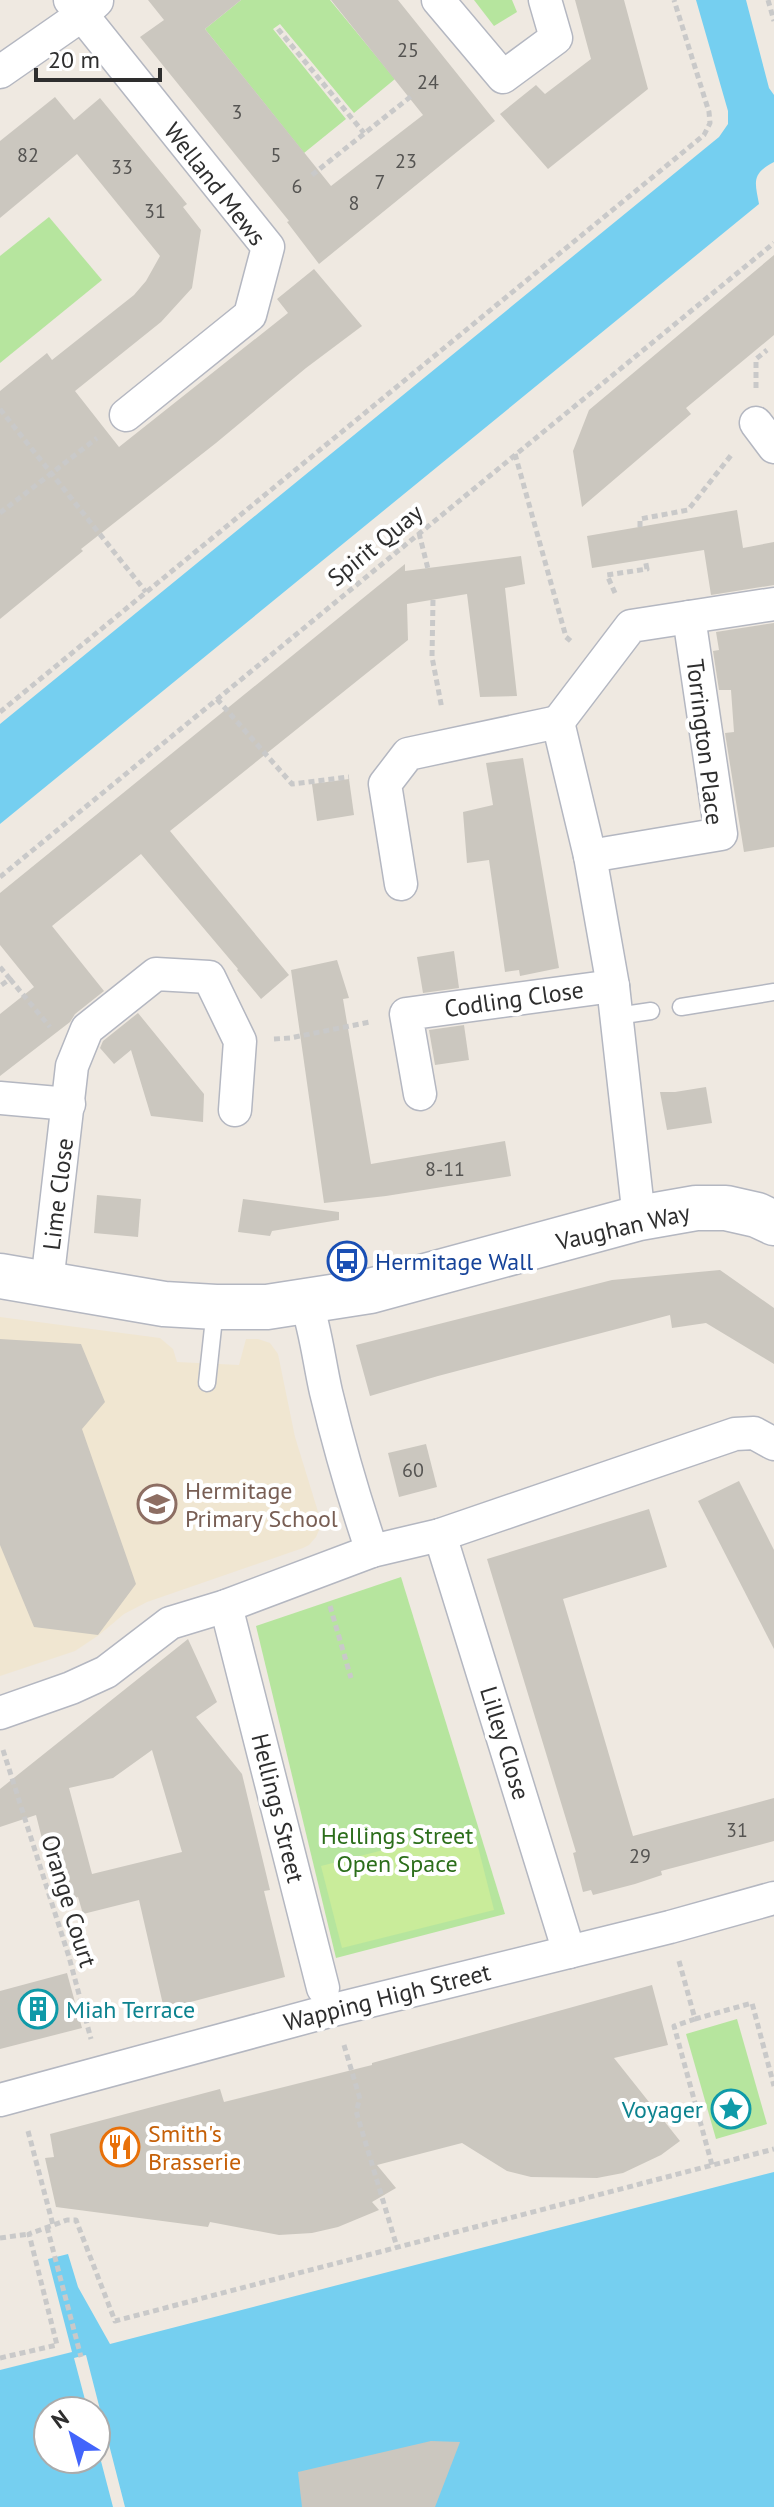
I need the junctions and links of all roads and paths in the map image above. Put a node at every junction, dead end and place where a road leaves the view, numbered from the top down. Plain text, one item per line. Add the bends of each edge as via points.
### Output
1 (438, 0) edge
2 (545, 0) edge
3 (674, 0) edge
4 (768, 0) edge
5 (83, 5) edge
6 (774, 21) edge
7 (278, 29) dead end
8 (0, 72) edge
9 (414, 94) dead end
10 (364, 133) junction
11 (312, 175) dead end
12 (774, 243) edge
13 (0, 409) edge
14 (126, 415) joint
15 (765, 435) edge
16 (515, 454) junction
17 (51, 474) junction
18 (0, 513) edge
19 (640, 527) dead end
20 (419, 533) junction
21 (428, 569) dead end
22 (146, 592) junction
23 (433, 600) dead end
24 (774, 604) edge
25 (689, 617) junction
26 (566, 637) dead end
27 (437, 683) dead end
28 (217, 699) junction
29 (0, 712) edge
30 (558, 722) junction
31 (394, 772) junction
32 (590, 856) junction
33 (0, 877) edge
34 (401, 884) dead end
35 (0, 967) edge
36 (10, 979) junction
37 (0, 986) edge
38 (774, 992) edge
39 (615, 1001) junction
40 (681, 1007) dead end
41 (37, 1011) dead end
42 (651, 1011) dead end
43 (348, 1027) dead end
44 (290, 1038) dead end
45 (420, 1094) dead end
46 (0, 1098) edge
47 (69, 1104) junction
48 (235, 1110) dead end
49 (639, 1218) junction
50 (774, 1223) edge
51 (0, 1276) edge
52 (47, 1283) junction
53 (306, 1302) junction
54 (216, 1307) junction
55 (207, 1383) dead end
56 (774, 1444) edge
57 (440, 1535) junction
58 (372, 1551) junction
59 (327, 1597) dead end
60 (226, 1606) junction
61 (351, 1678) dead end
62 (0, 1713) edge
63 (0, 1742) edge
64 (774, 1898) edge
65 (569, 1952) junction
66 (685, 1979) dead end
67 (326, 1999) junction
68 (695, 2019) junction
69 (349, 2060) dead end
70 (100, 2073) junction
71 (774, 2086) edge
72 (9, 2097) edge
73 (774, 2149) edge
74 (712, 2165) junction
75 (50, 2226) junction
76 (29, 2234) junction
77 (0, 2238) edge
78 (397, 2247) junction
79 (81, 2357) dead end
80 (0, 2358) edge

1 - 2 street via 503,77 556,38
3 - 22 path via 709,112 704,135
4 - 6 path
5 - 8 street
5 - 14 street, Welland Mews via 268,247 250,315
7 - 10 path
9 - 10 path
10 - 11 path
12 - 16 path, Spirit Quay
13 - 17 path
14 - 17 path
15 - 19 path via 688,510 640,519
16 - 20 path, Spirit Quay
16 - 26 path
17 - 18 path
17 - 22 path
20 - 21 path
20 - 28 path, Spirit Quay
22 - 29 path
23 - 27 path
24 - 25 street
25 - 30 street via 631,626
25 - 32 street, Torrington Place via 721,834
28 - 31 path via 292,784
28 - 33 path, Spirit Quay
30 - 31 street via 408,754
30 - 32 street
31 - 34 street via 385,784
32 - 39 street
35 - 36 path
36 - 37 path
36 - 41 path
38 - 40 lane
39 - 42 lane
39 - 45 street, Codling Close via 406,1014
39 - 49 street, Codling Close
43 - 44 path
46 - 47 street, Lime Close
47 - 48 street, Lime Close via 72,1066 87,1029 156,974 209,977 240,1041
47 - 52 street, Lime Close
49 - 50 street, Vaughan Way via 726,1208
49 - 53 street, Vaughan Way via 398,1284
51 - 52 street, Vaughan Way
52 - 54 street, Vaughan Way via 164,1304
53 - 54 street, Vaughan Way
53 - 58 street via 342,1459
54 - 55 lane
56 - 57 street via 754,1433 735,1434
57 - 58 street
57 - 65 street, Lilley Close
58 - 60 street
59 - 61 path
60 - 62 street via 170,1623 106,1672
60 - 67 street, Hellings Street
63 - 70 path, Orange Court
64 - 65 street, Wapping High Street
65 - 67 street, Wapping High Street
66 - 68 path
67 - 70 street, Wapping High Street
68 - 71 path via 752,2003
68 - 74 path via 674,2026
69 - 78 path via 360,2099 356,2111
70 - 72 street, Wapping High Street
72 - 75 path
73 - 74 path
74 - 78 path
75 - 76 path
75 - 78 path via 76,2220 115,2321
75 - 79 path
76 - 77 path
76 - 80 path via 57,2345

